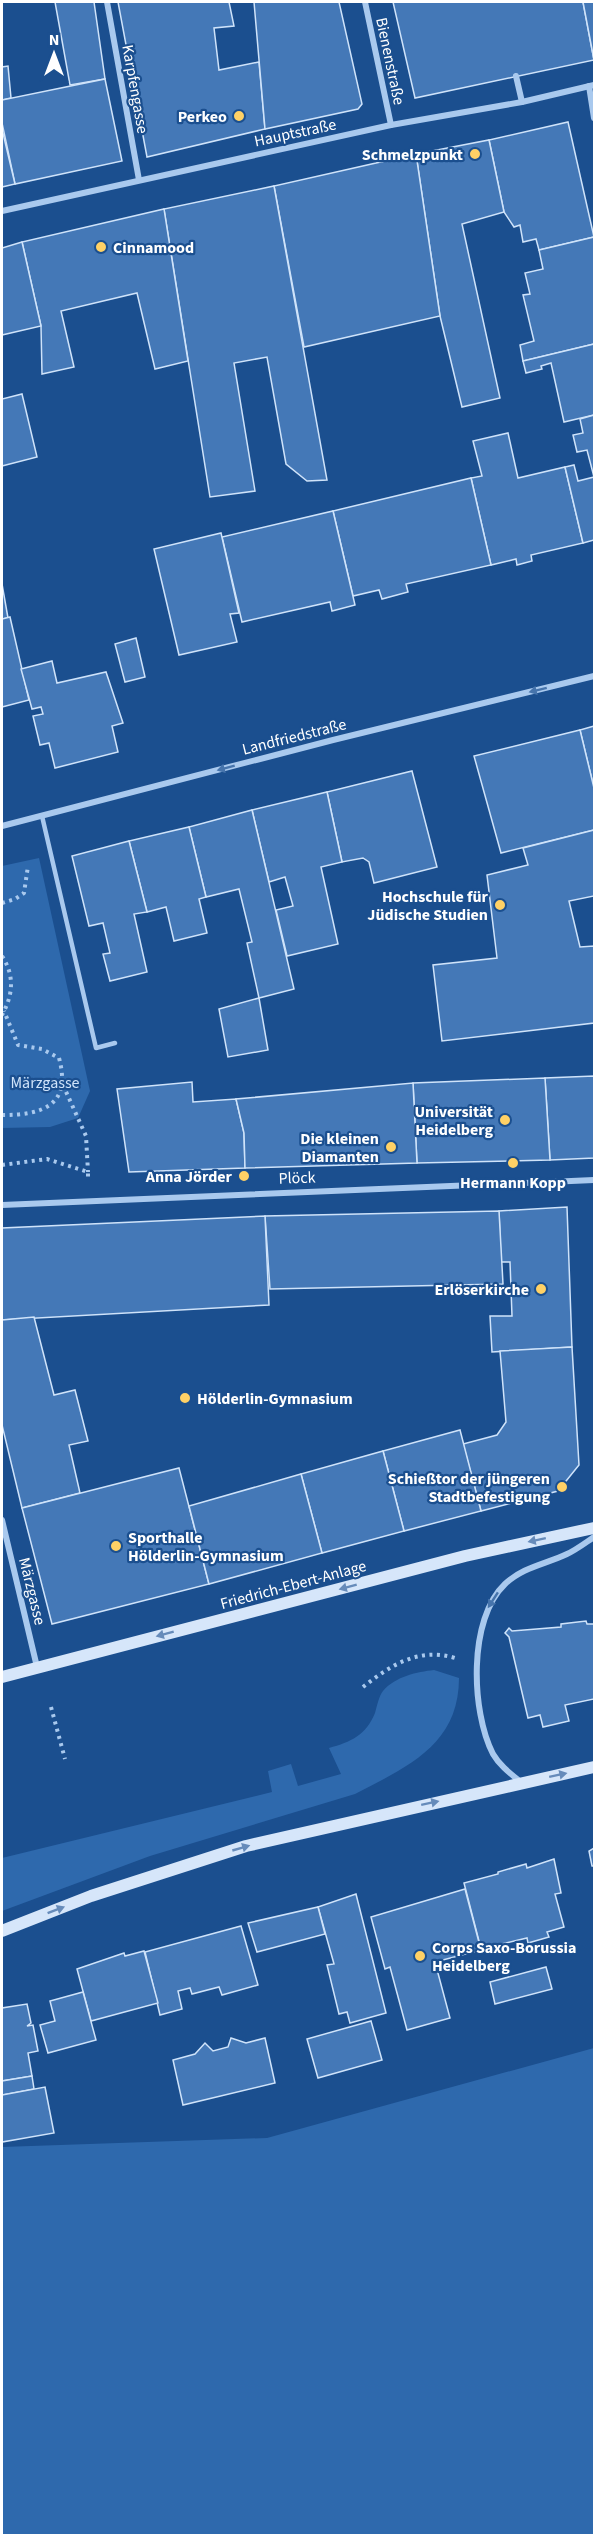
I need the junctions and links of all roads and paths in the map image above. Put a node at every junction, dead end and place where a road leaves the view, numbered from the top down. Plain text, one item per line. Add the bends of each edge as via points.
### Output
1 (107, 2) edge
2 (365, 2) edge
3 (516, 76) dead end
4 (592, 86) edge
5 (522, 102) junction
6 (594, 118) edge
7 (391, 125) junction
8 (139, 180) junction
9 (2, 211) edge
10 (594, 676) edge
11 (42, 816) junction
12 (21, 821) junction
13 (2, 826) edge
14 (2, 903) edge
15 (2, 956) edge
16 (3, 1013) edge
17 (115, 1043) dead end
18 (62, 1084) junction
19 (2, 1115) edge
20 (2, 1165) edge
21 (88, 1172) junction
22 (594, 1180) edge
23 (91, 1201) junction
24 (2, 1205) edge
25 (2, 1520) edge
26 (594, 1528) edge
27 (594, 1538) edge
28 (38, 1667) junction
29 (478, 1670) junction
30 (2, 1677) edge
31 (363, 1687) dead end
32 (51, 1707) dead end
33 (64, 1759) dead end
34 (594, 1767) edge
35 (522, 1783) junction
36 (2, 1931) edge

1 - 8 street, Karpfengasse
2 - 7 street, Bienenstraße
3 - 5 street
4 - 5 street, Hauptstraße
4 - 6 street
5 - 7 street, Hauptstraße
7 - 8 street, Hauptstraße
8 - 9 street, Hauptstraße
10 -> 11 street, Landfriedstraße
11 - 12 street, Landfriedstraße
11 - 17 lane via 96,1048
12 - 13 street, Landfriedstraße
12 - 14 path via 29,860 27,881 24,893
15 - 16 path via 12,980
16 - 18 path via 18,1045 42,1049 59,1058
18 - 19 path via 51,1106 27,1115
18 - 21 path via 86,1136
20 - 21 path via 47,1159
21 - 23 path
22 - 23 street, Plöck
23 - 24 street, Plöck
25 - 28 street, Märzgasse
26 -> 28 main road, Friedrich-Ebert-Anlage via 465,1556
27 -> 29 street via 513,1577 496,1593 480,1629
28 - 30 main road, Friedrich-Ebert-Anlage
29 - 31 path via 447,1656 422,1654 405,1659
29 - 35 street via 485,1737 502,1767
32 - 33 path
35 -> 34 main road
36 -> 35 main road via 91,1896 246,1846

